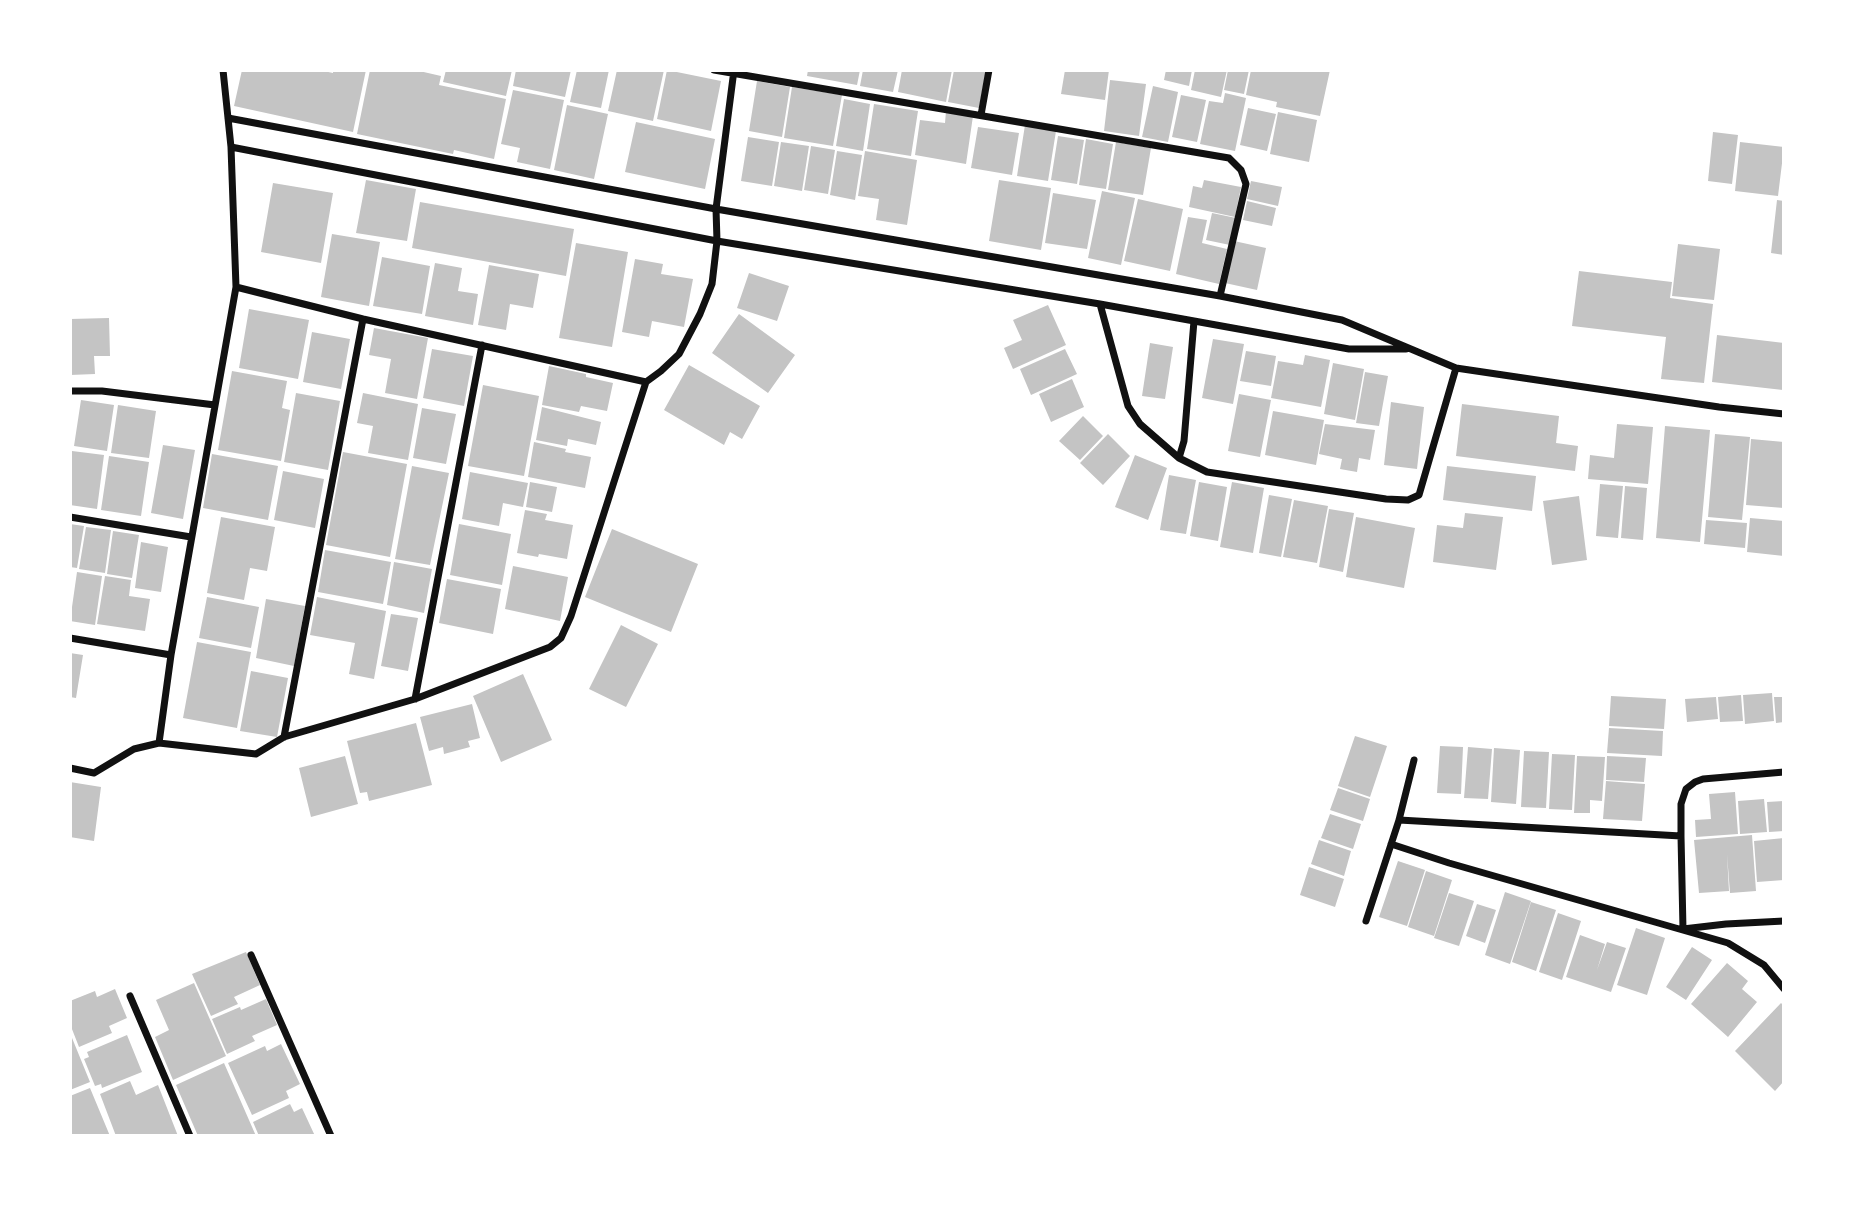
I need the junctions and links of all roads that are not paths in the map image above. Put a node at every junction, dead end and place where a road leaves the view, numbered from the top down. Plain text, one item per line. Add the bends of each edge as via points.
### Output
1 (223, 70) edge
2 (714, 70) edge
3 (989, 70) edge
4 (734, 72) edge
5 (981, 115) junction
6 (228, 118) junction
7 (231, 147) junction
8 (716, 209) junction
9 (717, 240) junction
10 (236, 286) junction
11 (1220, 296) junction
12 (1100, 304) junction
13 (363, 319) junction
14 (1194, 321) junction
15 (482, 345) junction
16 (1410, 349) junction
17 (1457, 368) junction
18 (646, 382) junction
19 (70, 391) edge
20 (215, 405) junction
21 (1784, 414) edge
22 (1179, 458) junction
23 (70, 517) edge
24 (191, 537) junction
25 (70, 638) edge
26 (171, 655) junction
27 (415, 699) junction
28 (284, 737) junction
29 (159, 743) junction
30 (1415, 760) dead end
31 (70, 768) edge
32 (1784, 772) edge
33 (1399, 820) junction
34 (1681, 836) junction
35 (1391, 844) junction
36 (1366, 921) dead end
37 (1784, 921) edge
38 (1683, 929) junction
39 (251, 955) dead end
40 (1784, 989) edge
41 (130, 996) dead end
42 (190, 1136) edge
43 (331, 1136) edge

1 - 6 street
2 - 4 street
3 - 5 street
4 - 5 street
4 - 8 street
5 - 11 street via 1229,158 1246,184
6 - 7 street
6 - 8 street
7 - 9 street
7 - 10 street
8 - 9 street
8 - 11 street
9 - 12 street
9 - 18 street via 712,284 700,314 679,354
10 - 13 street
10 - 20 street
11 - 16 street via 1342,320
12 - 14 street
12 - 22 street via 1128,406 1140,424
13 - 15 street
13 - 28 street
14 - 16 street via 1349,349
14 - 22 street
15 - 18 street
15 - 27 street
16 - 17 street
17 - 21 street
17 - 22 street via 1419,495 1408,500 1207,472
18 - 27 street via 561,638 550,647
19 - 20 street
20 - 24 street
23 - 24 street
24 - 26 street
25 - 26 street
26 - 29 street
27 - 28 street
28 - 29 street via 256,754
29 - 31 street via 134,749 94,773
30 - 33 street
32 - 34 street via 1695,782 1686,789 1681,804
33 - 34 street
33 - 35 street
34 - 38 street
35 - 36 street
35 - 38 street
37 - 38 street
38 - 40 street via 1728,943 1764,965
39 - 43 street
41 - 42 street

